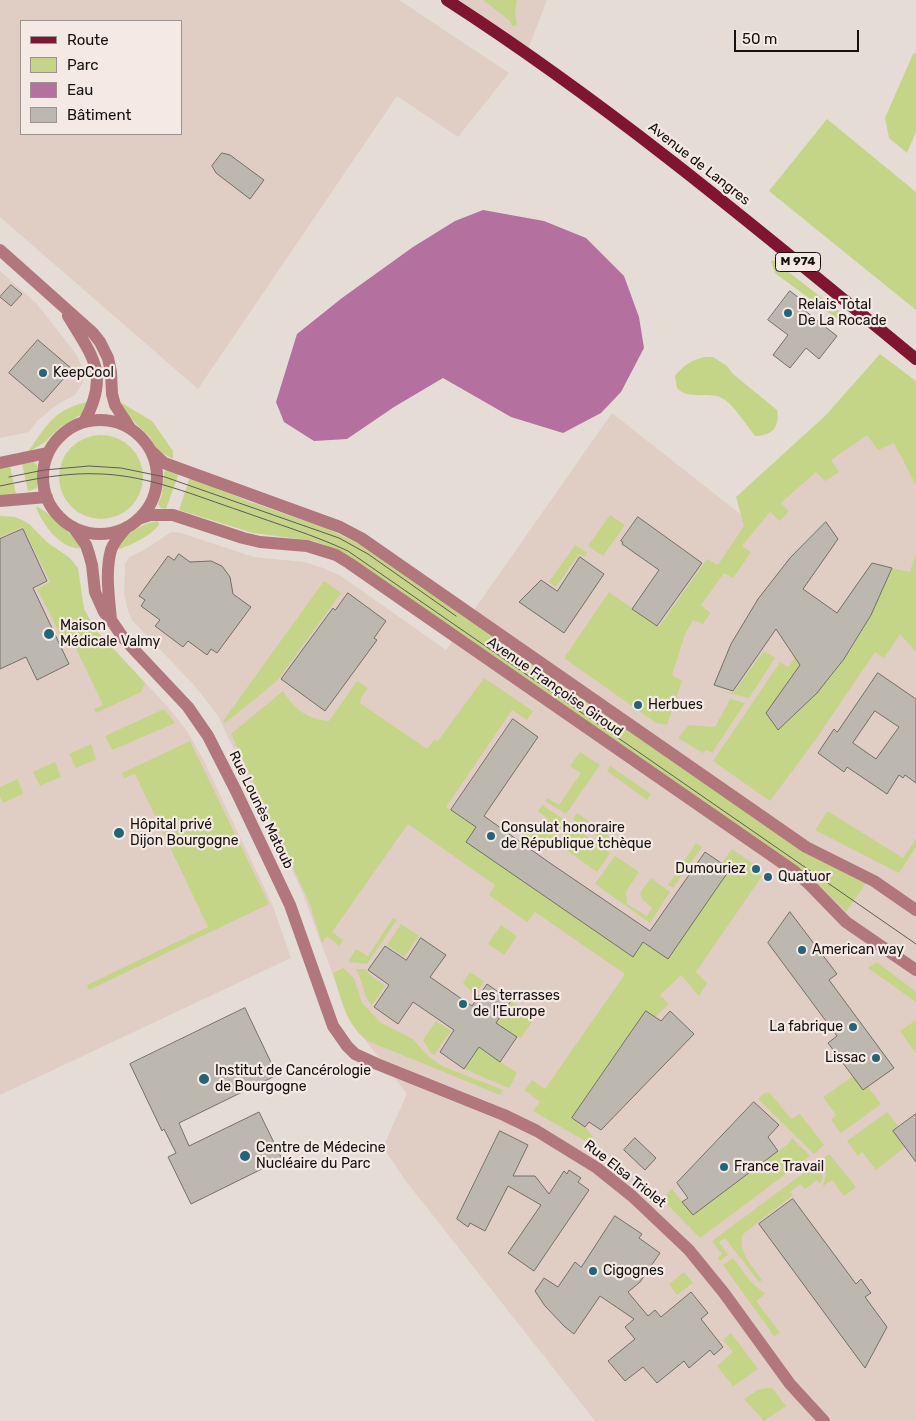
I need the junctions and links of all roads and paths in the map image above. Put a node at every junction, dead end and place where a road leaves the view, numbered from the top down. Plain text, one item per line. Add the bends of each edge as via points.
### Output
1 (450, 2) edge
2 (0, 250) edge
3 (63, 308) junction
4 (916, 359) edge
5 (84, 422) junction
6 (130, 428) junction
7 (151, 451) junction
8 (47, 453) junction
9 (0, 463) edge
10 (47, 497) junction
11 (0, 501) edge
12 (133, 522) junction
13 (74, 527) junction
14 (111, 620) junction
15 (916, 910) edge
16 (916, 970) edge
17 (341, 1038) joint
18 (824, 1421) edge

1 - 4 main road, Avenue de Langres / M 974 via 527,52 679,166
2 - 3 street
3 - 5 street via 96,367 96,395
3 - 6 street via 100,342 110,364 115,405
5 - 6 street, Avenue Françoise Giroud via 104,420
5 - 8 street, Avenue Françoise Giroud via 67,430
6 - 7 street, Avenue Françoise Giroud
7 - 12 street, Avenue Françoise Giroud via 158,477 155,493 148,508
7 - 15 street, Avenue Françoise Giroud via 164,463 340,527 360,538 806,847 874,881
8 - 9 street
8 - 10 street, Avenue Françoise Giroud via 43,482
10 - 11 street
10 - 13 street, Avenue Françoise Giroud via 56,513
12 - 13 street, Avenue Françoise Giroud via 120,530 102,534
12 - 14 street via 111,550
12 - 16 street, Avenue Françoise Giroud via 150,515 173,515 260,542 308,546 349,563 794,871 846,922
13 - 14 street, Rue Lounès Matoub via 86,544 99,604
14 - 17 street, Rue Lounès Matoub via 124,639 188,707 208,736 290,905 333,1026
17 - 18 street, Rue Elsa Triolet via 355,1054 504,1115 597,1168 689,1250 790,1384

